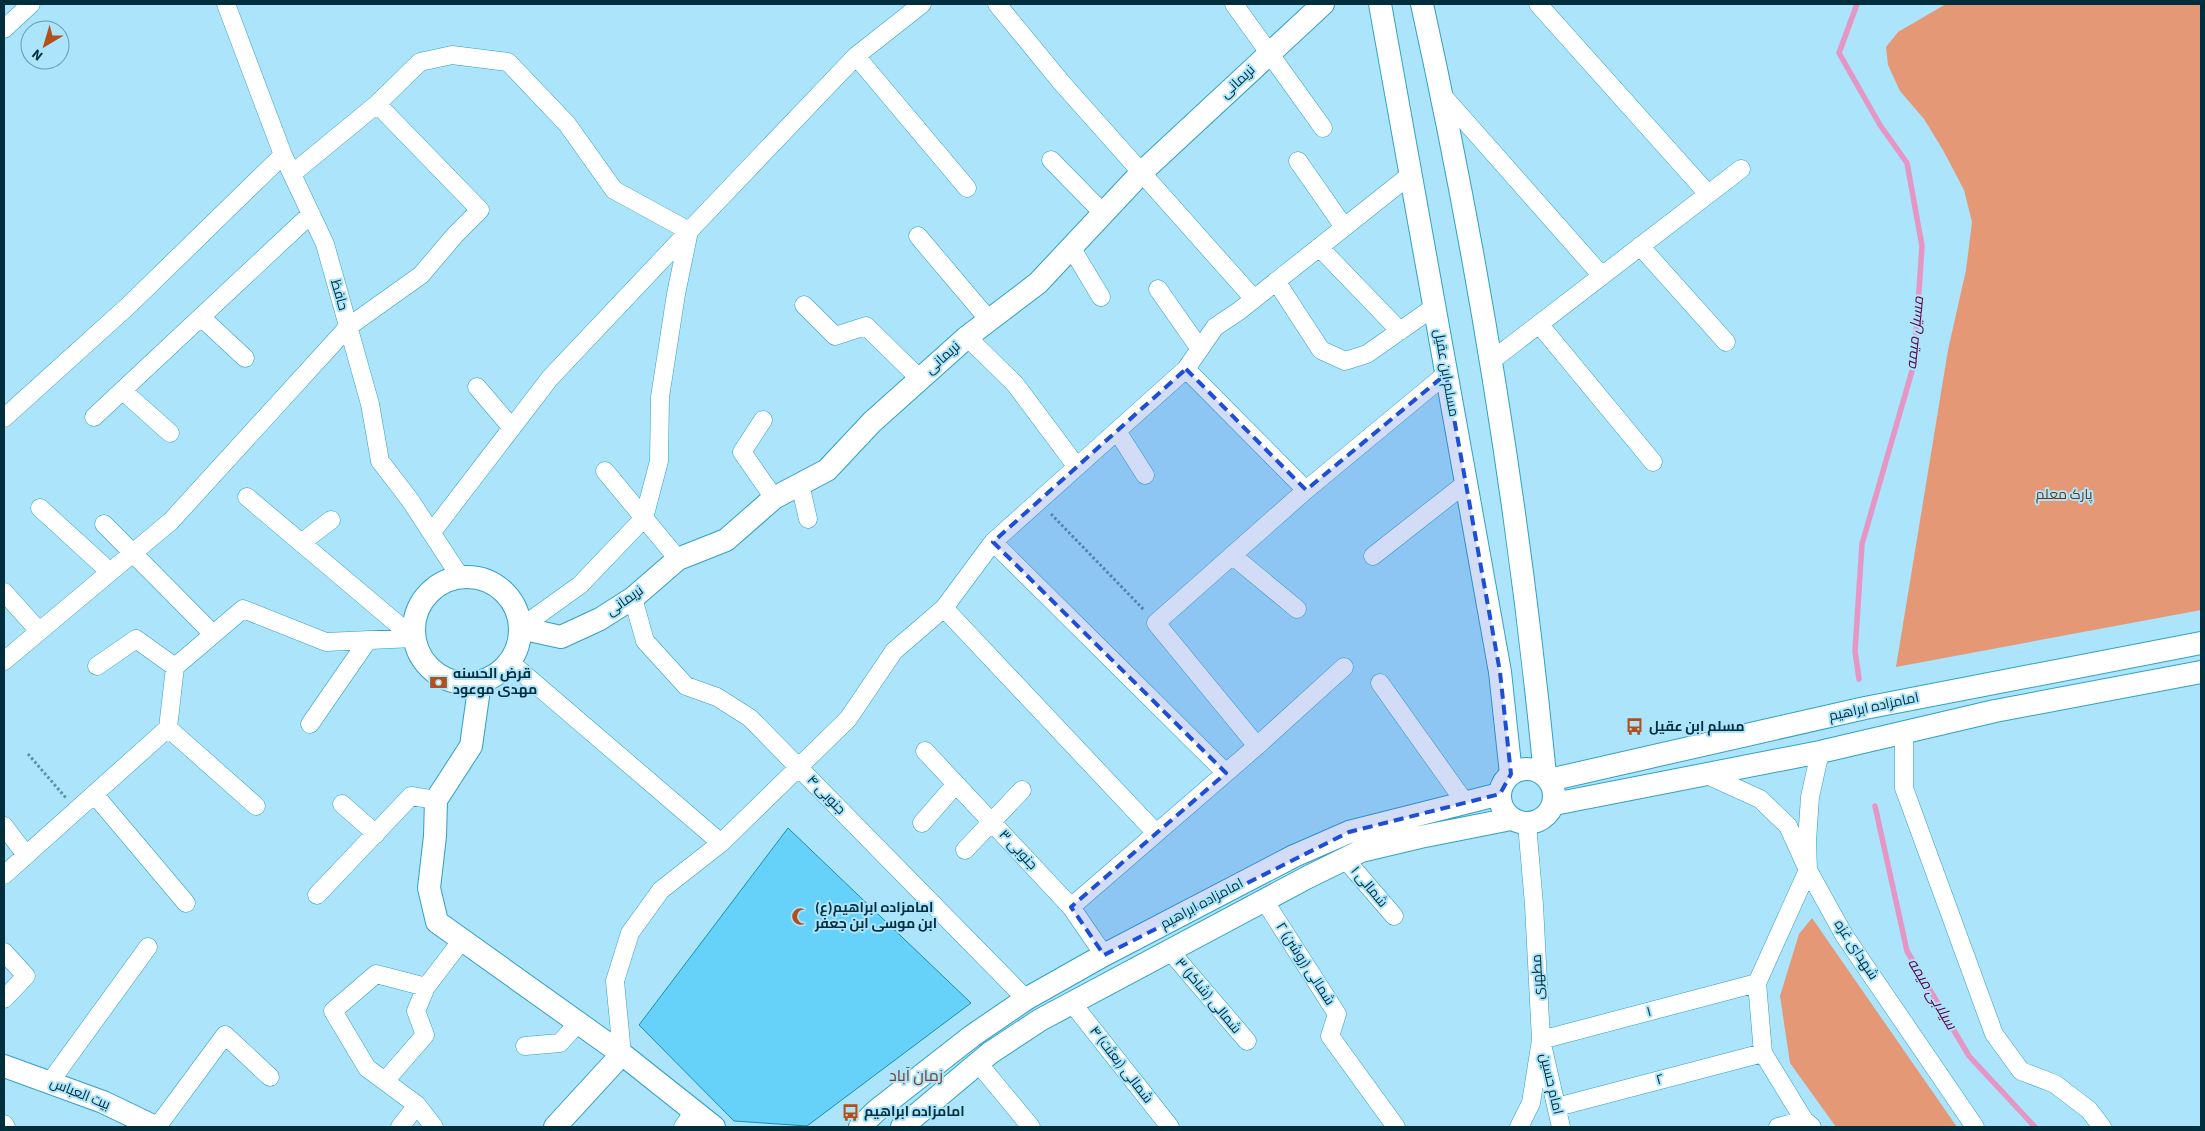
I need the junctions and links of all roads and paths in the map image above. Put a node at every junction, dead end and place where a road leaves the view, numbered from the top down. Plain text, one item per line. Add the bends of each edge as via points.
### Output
1 (31, 4) edge
2 (226, 4) edge
3 (922, 4) edge
4 (997, 4) edge
5 (1234, 4) edge
6 (1323, 4) edge
7 (1380, 4) edge
8 (1422, 4) edge
9 (1538, 4) edge
10 (4, 29) edge
11 (1269, 53) junction
12 (856, 56) junction
13 (1443, 96) junction
14 (377, 104) junction
15 (1323, 128) dead end
16 (283, 155) junction
17 (1051, 160) dead end
18 (1298, 161) dead end
19 (1741, 169) dead end
20 (1142, 172) junction
21 (292, 174) junction
22 (1410, 175) junction
23 (967, 188) dead end
24 (1708, 194) junction
25 (1103, 213) junction
26 (311, 214) junction
27 (1344, 227) junction
28 (689, 231) junction
29 (918, 236) dead end
30 (1640, 246) junction
31 (1071, 247) junction
32 (1319, 247) junction
33 (1602, 276) junction
34 (1276, 281) junction
35 (1158, 289) dead end
36 (1101, 297) dead end
37 (1254, 299) junction
38 (804, 305) dead end
39 (1434, 307) junction
40 (201, 317) junction
41 (989, 320) junction
42 (1539, 324) junction
43 (348, 327) junction
44 (1400, 331) junction
45 (966, 336) junction
46 (1726, 342) dead end
47 (1200, 349) junction
48 (245, 358) dead end
49 (1492, 361) junction
50 (1186, 369) junction
51 (1446, 374) junction
52 (920, 379) junction
53 (477, 387) dead end
54 (123, 391) junction
55 (94, 417) dead end
56 (4, 418) edge
57 (763, 420) dead end
58 (512, 428) junction
59 (1116, 431) junction
60 (170, 433) dead end
61 (1654, 462) dead end
62 (1077, 467) junction
63 (605, 471) dead end
64 (1145, 475) dead end
65 (1466, 482) junction
66 (800, 484) junction
67 (1306, 490) junction
68 (247, 497) dead end
69 (774, 498) junction
70 (1038, 501) junction
71 (40, 508) dead end
72 (644, 518) junction
73 (808, 519) dead end
74 (331, 520) dead end
75 (104, 524) dead end
76 (432, 532) junction
77 (993, 542) junction
78 (301, 543) junction
79 (132, 553) junction
80 (1233, 556) junction
81 (1373, 556) dead end
82 (678, 559) junction
83 (110, 572) junction
84 (461, 578) junction
85 (4, 592) edge
86 (633, 598) junction
87 (944, 608) junction
88 (1297, 609) dead end
89 (1156, 624) junction
90 (520, 628) junction
91 (39, 631) junction
92 (213, 634) junction
93 (414, 638) junction
94 (368, 640) junction
95 (2201, 643) edge
96 (4, 660) edge
97 (510, 662) junction
98 (97, 666) dead end
99 (175, 667) junction
100 (1344, 667) dead end
101 (1534, 667) junction
102 (1500, 672) junction
103 (2201, 672) edge
104 (480, 682) junction
105 (1380, 683) dead end
106 (310, 724) dead end
107 (168, 728) junction
108 (1904, 733) junction
109 (1257, 746) junction
110 (925, 751) dead end
111 (1820, 752) junction
112 (28, 754) dead end
113 (799, 767) junction
114 (1226, 773) junction
115 (1511, 774) junction
116 (1704, 774) junction
117 (1547, 777) junction
118 (956, 784) junction
119 (1022, 790) dead end
120 (94, 794) junction
121 (1500, 794) junction
122 (436, 800) junction
123 (1464, 801) junction
124 (342, 804) dead end
125 (1554, 804) junction
126 (256, 806) dead end
127 (77, 810) junction
128 (922, 822) dead end
129 (991, 822) junction
130 (1519, 822) junction
131 (4, 826) edge
132 (376, 834) junction
133 (1156, 834) junction
134 (721, 843) junction
135 (965, 850) dead end
136 (26, 854) junction
137 (1345, 859) junction
138 (1808, 870) junction
139 (4, 875) edge
140 (318, 895) dead end
141 (1264, 900) junction
142 (186, 903) dead end
143 (1071, 907) junction
144 (1394, 916) dead end
145 (462, 940) junction
146 (148, 947) dead end
147 (1170, 951) junction
148 (4, 952) edge
149 (1104, 955) junction
150 (1757, 983) junction
151 (426, 987) junction
152 (4, 999) edge
153 (1026, 999) junction
154 (1072, 1003) junction
155 (578, 1023) junction
156 (1541, 1040) junction
157 (1247, 1041) dead end
158 (525, 1046) dead end
159 (1763, 1053) junction
160 (622, 1054) junction
161 (978, 1063) junction
162 (4, 1066) edge
163 (270, 1077) dead end
164 (385, 1081) junction
165 (50, 1082) junction
166 (418, 1104) junction
167 (1557, 1106) junction
168 (689, 1119) edge
169 (4, 1124) edge
170 (1808, 1124) edge
171 (6, 1127) edge
172 (156, 1127) edge
173 (400, 1127) edge
174 (434, 1127) edge
175 (555, 1127) edge
176 (714, 1127) edge
177 (860, 1127) edge
178 (902, 1127) edge
179 (1031, 1127) edge
180 (1170, 1127) edge
181 (1396, 1127) edge
182 (1519, 1127) edge
183 (1562, 1127) edge
184 (1778, 1127) edge
185 (1975, 1127) edge
186 (2102, 1127) edge

1 - 10 street
2 - 16 street, حافظ
3 - 12 street
4 - 20 street via 1061,82
5 - 11 street
6 - 11 street, نریمانی
7 - 22 street, مسلم ابن عقیل
8 - 13 street
9 - 24 street
11 - 15 street
11 - 20 street, نریمانی
12 - 23 street
12 - 28 street
13 - 33 street
13 - 49 street
14 - 21 street
14 - 28 street via 420,62 452,55 508,62 566,124 614,190
14 - 43 street via 480,210 421,274
16 - 21 street, حافظ
16 - 56 street via 128,306
17 - 25 street
18 - 27 street
19 - 24 street
20 - 25 street, نریمانی
20 - 37 street
21 - 26 street, حافظ
22 - 27 street
22 - 39 street, مسلم ابن عقیل
24 - 30 street
25 - 31 street, نریمانی
26 - 40 street
26 - 43 street, حافظ via 324,244
27 - 32 street
28 - 58 street via 550,378
28 - 72 street via 660,397 659,461
29 - 41 street
30 - 33 street
30 - 46 street
31 - 36 street
31 - 41 street, نریمانی via 1038,283
32 - 34 street
32 - 44 street
33 - 42 street
34 - 37 street
34 - 44 street via 1321,350 1345,361 1367,354
35 - 47 street
37 - 47 street via 1215,326
38 - 52 street via 835,336 866,326
39 - 44 street
39 - 51 street, مسلم ابن عقیل
40 - 48 street
40 - 54 street
41 - 45 street, نریمانی
42 - 49 street
42 - 61 street
43 - 76 street, حافظ via 370,404 380,461
43 - 79 street via 171,521
45 - 52 street, نریمانی
45 - 62 street via 1015,384
47 - 50 street
49 - 101 street
50 - 59 street
50 - 67 street
51 - 65 street, مسلم ابن عقیل
51 - 67 street
52 - 66 street, نریمانی via 872,422 827,470
53 - 58 street
54 - 55 street
54 - 60 street
57 - 69 street via 742,452
58 - 76 street
59 - 62 street
59 - 64 street
62 - 70 street
63 - 72 street
65 - 81 street
65 - 102 street, مسلم ابن عقیل
66 - 69 street, نریمانی
66 - 73 street
67 - 80 street
68 - 78 street
69 - 82 street, نریمانی via 726,540
70 - 77 street
70 - 89 path
71 - 83 street
72 - 82 street
72 - 90 street via 580,585
74 - 78 street
75 - 79 street
76 - 84 street, حافظ
77 - 87 street
77 - 114 street
78 - 93 street
79 - 83 street
79 - 92 street
80 - 88 street
80 - 89 street
82 - 86 street, نریمانی
83 - 91 street
84 - 90 street via 478,578 494,584 516,610
84 - 93 street via 444,582 420,605
85 - 91 street
86 - 90 street, نریمانی via 561,638
86 - 113 street, ۴ جنوبی via 645,641 686,686 717,697 750,718
87 - 113 street via 894,651 848,719
87 - 133 street
89 - 109 street
90 - 97 street via 518,646
91 - 96 street
92 - 94 street via 243,609 326,642
92 - 99 street
93 - 94 street
93 - 104 street via 429,668 444,678 462,683
94 - 106 street
95 - 117 street, امامزاده ابراهیم via 1864,708
97 - 104 street via 497,675
97 - 134 street
98 - 99 street via 136,639
99 - 107 street
100 - 109 street
101 - 102 street
101 - 117 street
102 - 115 street, مسلم ابن عقیل
103 - 108 street via 1996,711
104 - 122 street via 471,746
105 - 123 street
107 - 120 street
107 - 126 street
108 - 111 street
108 - 186 street via 1904,788 1994,1034 2021,1071 2055,1084 2089,1110
109 - 114 street
110 - 118 street, ۳ جنوبی
111 - 116 street
111 - 138 street, شهدای غزه via 1810,797
112 - 127 path
113 - 134 street
113 - 153 street, ۴ جنوبی
114 - 133 street
115 - 117 street via 1522,769 1534,770
115 - 121 street via 1503,782
116 - 125 street
116 - 138 street via 1760,800 1788,826
117 - 125 street via 1555,791
118 - 128 street
118 - 129 street, ۳ جنوبی
119 - 129 street
120 - 127 street
120 - 142 street
121 - 123 street, امامزاده ابراهیم
121 - 130 street via 1502,808
122 - 132 street via 411,796
122 - 145 street via 429,888 437,922
123 - 149 street, امامزاده ابراهیم via 1349,832 1294,856
124 - 132 street
125 - 130 street via 1549,814 1539,822
127 - 136 street
129 - 135 street
129 - 143 street, ۳ جنوبی
130 - 137 street, امامزاده ابراهیم via 1420,837 1360,851
130 - 156 street, مطهری via 1534,905
131 - 136 street
132 - 140 street
133 - 143 street
134 - 160 street via 661,890 630,933 616,981
136 - 139 street
137 - 141 street, امامزاده ابراهیم
137 - 144 street, ۱ شمالی
138 - 150 street
138 - 185 street, شهدای غزه via 1844,935
141 - 147 street, امامزاده ابراهیم
141 - 181 street, ۲ شمالی (روشن) via 1337,1014 1330,1036
143 - 149 street, ۳ جنوبی
145 - 151 street
145 - 155 street
146 - 165 street
147 - 154 street, امامزاده ابراهیم
147 - 157 street, ۳ شمالی (شاکر)
148 - 152 street via 26,976
149 - 153 street, امامزاده ابراهیم
150 - 156 street, ۱
150 - 159 street
151 - 164 street via 416,1011 426,1035
151 - 164 street via 376,974 333,1011 368,1068
153 - 177 street, امامزاده ابراهیم via 972,1036
154 - 161 street, امامزاده ابراهیم via 1040,1020
154 - 180 street, ۴ شمالی (بعثت)
155 - 158 street via 560,1043
155 - 160 street
156 - 167 street, امام حسین
156 - 182 street, مطهری via 1531,1103
159 - 167 street, ۲
159 - 170 street
160 - 168 street
160 - 175 street
161 - 178 street, امامزاده ابراهیم
161 - 179 street
162 - 165 street, بیت العباس
163 - 172 street via 224,1035
164 - 166 street
165 - 172 street, بیت العباس
166 - 173 street
166 - 174 street
167 - 183 street, امام حسین
168 - 176 street
169 - 171 street
170 - 184 street

